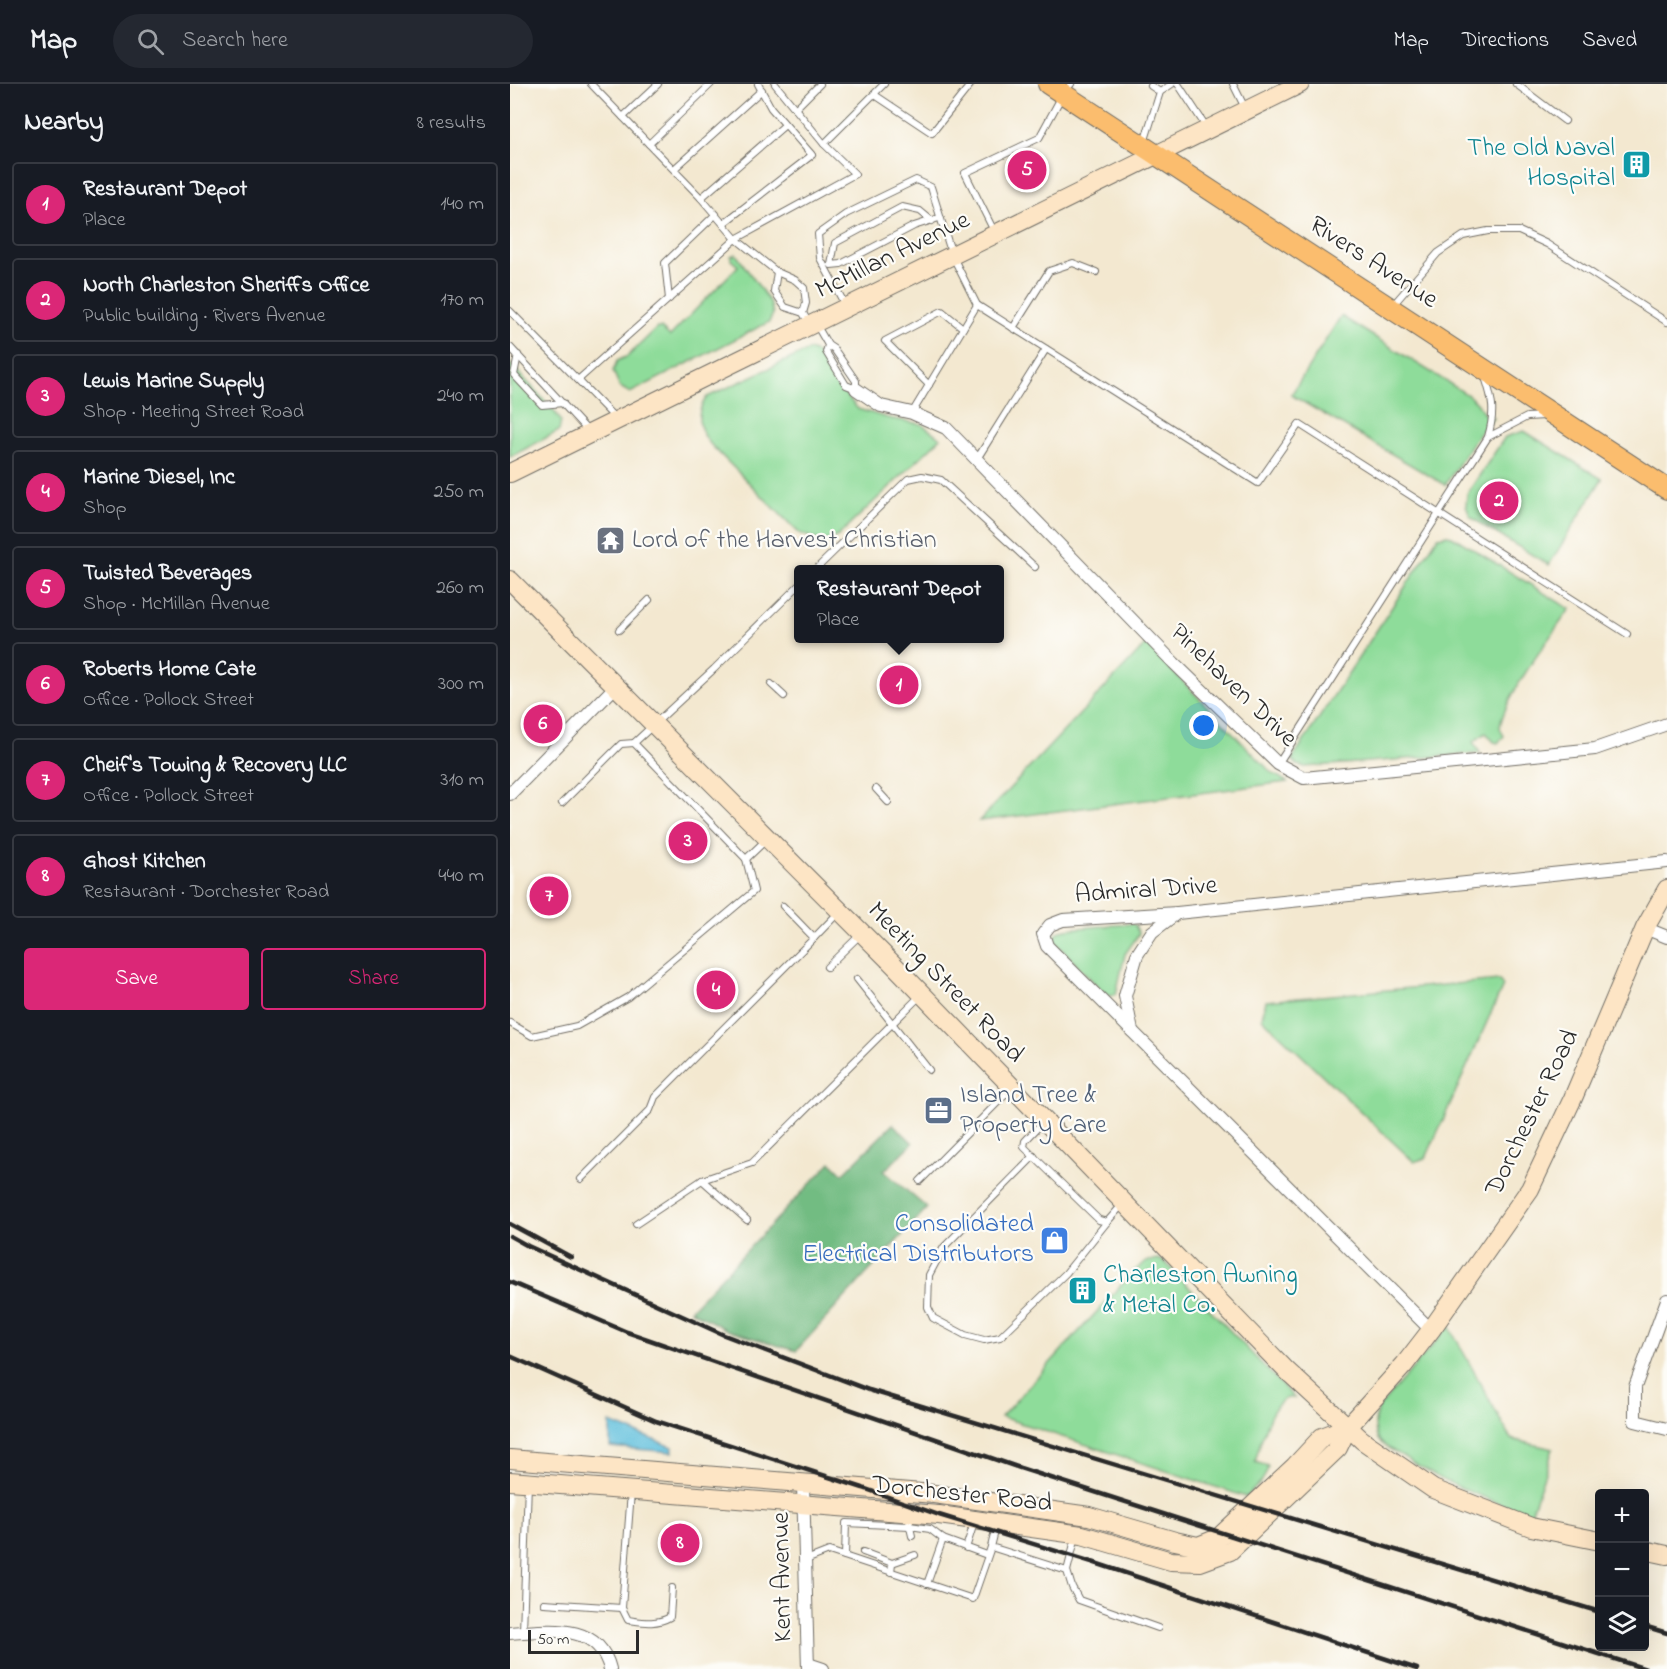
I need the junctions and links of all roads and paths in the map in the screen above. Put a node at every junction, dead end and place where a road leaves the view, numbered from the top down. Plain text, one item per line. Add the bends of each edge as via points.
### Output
1 (658, 84) edge
2 (711, 84) edge
3 (775, 84) edge
4 (820, 84) edge
5 (884, 84) edge
6 (971, 84) edge
7 (1172, 84) edge
8 (1178, 84) edge
9 (1233, 84) edge
10 (1516, 84) edge
11 (595, 85) edge
12 (1151, 86) dead end
13 (1289, 86) edge
14 (760, 87) edge
15 (1060, 87) edge
16 (1160, 92) junction
17 (875, 95) junction
18 (795, 109) junction
19 (1246, 110) junction
20 (623, 117) junction
21 (1565, 121) dead end
22 (785, 125) junction
23 (1208, 129) junction
24 (649, 144) junction
25 (824, 144) junction
26 (1149, 150) junction
27 (674, 169) junction
28 (701, 198) junction
29 (716, 214) junction
30 (939, 218) junction
31 (932, 221) junction
32 (724, 223) junction
33 (995, 234) junction
34 (736, 238) junction
35 (952, 255) junction
36 (828, 267) junction
37 (777, 272) junction
38 (1096, 272) dead end
39 (669, 298) junction
40 (977, 305) junction
41 (1391, 307) junction
42 (847, 308) junction
43 (510, 312) edge
44 (810, 320) junction
45 (1667, 322) edge
46 (1013, 327) junction
47 (963, 328) junction
48 (510, 347) edge
49 (1046, 349) junction
50 (519, 356) junction
51 (1482, 368) junction
52 (578, 380) junction
53 (929, 385) junction
54 (856, 389) joint
55 (563, 403) junction
56 (912, 413) junction
57 (1555, 416) junction
58 (617, 420) junction
59 (591, 433) junction
60 (1488, 437) junction
61 (977, 460) junction
62 (510, 473) edge
63 (1667, 489) edge
64 (1439, 514) junction
65 (820, 565) edge
66 (1035, 567) dead end
67 (510, 580) edge
68 (794, 590) edge
69 (649, 600) dead end
70 (619, 630) dead end
71 (1628, 634) dead end
72 (771, 684) dead end
73 (616, 686) junction
74 (784, 696) dead end
75 (1667, 723) edge
76 (653, 725) junction
77 (634, 743) junction
78 (1278, 764) junction
79 (876, 789) dead end
80 (510, 794) edge
81 (888, 802) dead end
82 (561, 803) dead end
83 (767, 839) junction
84 (746, 859) junction
85 (1667, 862) edge
86 (1667, 889) edge
87 (783, 906) dead end
88 (840, 912) junction
89 (1177, 912) junction
90 (1645, 928) junction
91 (862, 933) junction
92 (1667, 937) edge
93 (814, 938) junction
94 (827, 967) dead end
95 (857, 980) dead end
96 (921, 994) junction
97 (510, 1023) edge
98 (892, 1024) junction
99 (1132, 1031) junction
100 (929, 1070) dead end
101 (1012, 1088) junction
102 (1044, 1120) junction
103 (1034, 1156) junction
104 (581, 1179) dead end
105 (702, 1180) junction
106 (920, 1181) dead end
107 (1124, 1202) junction
108 (747, 1220) dead end
109 (1107, 1222) junction
110 (636, 1224) dead end
111 (1667, 1300) edge
112 (1431, 1330) junction
113 (1348, 1427) junction
114 (1667, 1429) edge
115 (510, 1459) edge
116 (510, 1481) edge
117 (528, 1483) junction
118 (803, 1484) junction
119 (632, 1491) junction
120 (908, 1492) junction
121 (804, 1505) junction
122 (846, 1515) junction
123 (909, 1519) junction
124 (975, 1520) junction
125 (996, 1523) junction
126 (857, 1524) junction
127 (872, 1524) junction
128 (891, 1526) junction
129 (859, 1533) dead end
130 (875, 1534) dead end
131 (1077, 1534) junction
132 (893, 1535) dead end
133 (912, 1536) dead end
134 (943, 1539) junction
135 (1595, 1540) edge
136 (990, 1547) junction
137 (966, 1548) junction
138 (1649, 1551) edge
139 (863, 1552) dead end
140 (879, 1553) dead end
141 (897, 1553) dead end
142 (915, 1555) dead end
143 (987, 1555) junction
144 (1667, 1555) edge
145 (845, 1556) junction
146 (805, 1560) junction
147 (892, 1563) junction
148 (1067, 1571) junction
149 (891, 1572) junction
150 (927, 1584) junction
151 (672, 1588) dead end
152 (544, 1603) dead end
153 (622, 1608) junction
154 (1158, 1628) dead end
155 (523, 1632) junction
156 (510, 1633) edge
157 (808, 1666) edge
158 (610, 1669) edge
159 (823, 1669) edge

1 - 20 lane
2 - 24 lane
3 - 18 lane
4 - 18 lane
5 - 17 lane
6 - 17 lane via 932,133
7 - 16 lane
8 - 23 lane
9 - 19 lane
10 - 21 lane
11 - 20 lane
12 - 16 lane
13 - 19 main road, McMillan Avenue
14 - 22 lane
14 - 27 lane
15 - 26 main road, Rivers Avenue
15 - 33 lane via 1039,138 965,173
16 - 26 lane
17 - 25 lane
18 - 25 lane
19 - 23 main road, McMillan Avenue
20 - 24 lane
22 - 28 lane
22 - 32 lane via 812,155
23 - 26 main road, McMillan Avenue
24 - 27 lane
25 - 34 lane via 855,174
26 - 33 main road, McMillan Avenue
26 - 41 main road, Rivers Avenue
27 - 28 lane
28 - 29 lane
29 - 32 lane
29 - 39 lane via 665,263
30 - 31 lane
30 - 35 lane
30 - 36 lane via 931,187 916,180 846,214 818,234 820,258
31 - 36 lane
31 - 36 lane via 920,211 902,207 835,243
32 - 34 lane
33 - 35 main road, McMillan Avenue
34 - 37 lane
34 - 39 lane
35 - 40 lane
35 - 42 main road, McMillan Avenue
36 - 42 lane
37 - 44 lane via 804,288
37 - 44 lane via 774,291 785,307
38 - 46 lane via 1073,263 1049,271
39 - 52 lane
40 - 46 lane
40 - 47 lane
41 - 45 lane via 1438,253 1463,236 1519,231 1547,244
41 - 51 main road, Rivers Avenue
42 - 44 main road, McMillan Avenue
43 - 52 lane
44 - 54 lane via 828,345 826,352 846,385
44 - 58 main road, McMillan Avenue
46 - 49 lane
47 - 53 lane
47 - 53 lane via 942,311 885,341
48 - 50 lane
49 - 61 lane
49 - 64 lane via 1258,483 1299,424
50 - 55 lane
50 - 55 lane via 514,375 543,405
51 - 57 main road, Rivers Avenue
51 - 60 lane via 1493,400
52 - 58 lane
53 - 56 lane
54 - 56 street, Pinehaven Drive via 881,406
55 - 59 lane
56 - 61 street, Pinehaven Drive via 946,428
57 - 60 lane via 1527,417
57 - 63 main road, Rivers Avenue
58 - 59 main road, McMillan Avenue
59 - 62 main road, McMillan Avenue
60 - 64 lane
61 - 78 street, Pinehaven Drive
64 - 71 lane
64 - 78 lane
65 - 66 lane via 908,479 922,476 941,480
67 - 73 main road, Meeting Street Road
68 - 76 lane
69 - 70 lane
72 - 74 lane
73 - 76 main road, Meeting Street Road
73 - 80 street
75 - 78 street, Pinehaven Drive via 1594,749 1304,778
76 - 77 lane
76 - 83 main road, Meeting Street Road
77 - 82 lane via 621,744
77 - 84 lane
79 - 81 lane
83 - 84 lane
83 - 88 main road, Meeting Street Road
84 - 97 lane via 754,891 628,997 577,1026 532,1036
85 - 89 street, Admiral Drive
86 - 90 main road, Dorchester Road
87 - 93 lane
88 - 91 main road, Meeting Street Road
88 - 93 lane
89 - 99 street via 1152,932 1137,955 1125,996
89 - 99 street, Admiral Drive via 1063,920 1050,925 1043,934 1047,946
90 - 92 street
90 - 112 main road, Dorchester Road via 1574,1098 1530,1189
91 - 94 lane
91 - 96 main road, Meeting Street Road
93 - 104 lane via 656,1097 650,1110
95 - 98 lane
96 - 98 lane
96 - 101 main road, Meeting Street Road
98 - 100 lane
98 - 105 lane via 752,1163
99 - 112 street, Admiral Drive
101 - 102 main road, Meeting Street Road
101 - 106 lane
102 - 103 lane via 1025,1140 1024,1147
102 - 107 main road, Meeting Street Road
103 - 109 lane via 1099,1220
103 - 109 lane via 944,1247 929,1275 928,1307 933,1318 965,1335 984,1340 1000,1337 1066,1273
105 - 108 lane
105 - 110 lane
107 - 109 lane
107 - 113 main road, Meeting Street Road via 1285,1369
111 - 114 street via 1635,1387 1635,1420
112 - 113 main road, Dorchester Road
113 - 120 main road, Dorchester Road via 1322,1437 1218,1538 1198,1546 1089,1516
113 - 131 main road, Dorchester Road via 1338,1448 1230,1551 1200,1562 1171,1561
113 - 135 main road, Meeting Street Road via 1372,1449 1433,1489 1531,1527
115 - 118 main road, Dorchester Road
116 - 117 main road, Dorchester Road
117 - 119 main road, Dorchester Road
117 - 155 lane
118 - 120 main road, Dorchester Road
118 - 121 street, Kent Avenue
119 - 121 main road, Dorchester Road
119 - 153 lane
120 - 123 lane
121 - 122 main road, Dorchester Road
121 - 146 street, Kent Avenue
122 - 123 main road, Dorchester Road
122 - 126 lane
122 - 145 lane
123 - 124 main road, Dorchester Road
123 - 128 lane
123 - 133 lane
123 - 134 lane
124 - 125 main road, Dorchester Road
124 - 137 lane
125 - 131 main road, Dorchester Road
125 - 136 lane
126 - 127 lane
126 - 129 lane
127 - 128 lane
127 - 130 lane
128 - 132 lane
131 - 148 lane
134 - 137 lane
134 - 150 lane
136 - 143 lane
136 - 148 lane
137 - 143 lane
138 - 144 main road
139 - 147 lane
140 - 147 lane
141 - 147 lane
142 - 147 lane
143 - 150 lane via 973,1599
145 - 146 lane via 829,1551
145 - 149 lane
146 - 157 street, Kent Avenue
147 - 149 lane
148 - 154 lane via 1079,1600
149 - 150 lane
151 - 153 lane via 670,1617 662,1622 628,1620
152 - 153 lane
155 - 156 street
155 - 158 street via 568,1631 585,1636 598,1644
157 - 159 street

